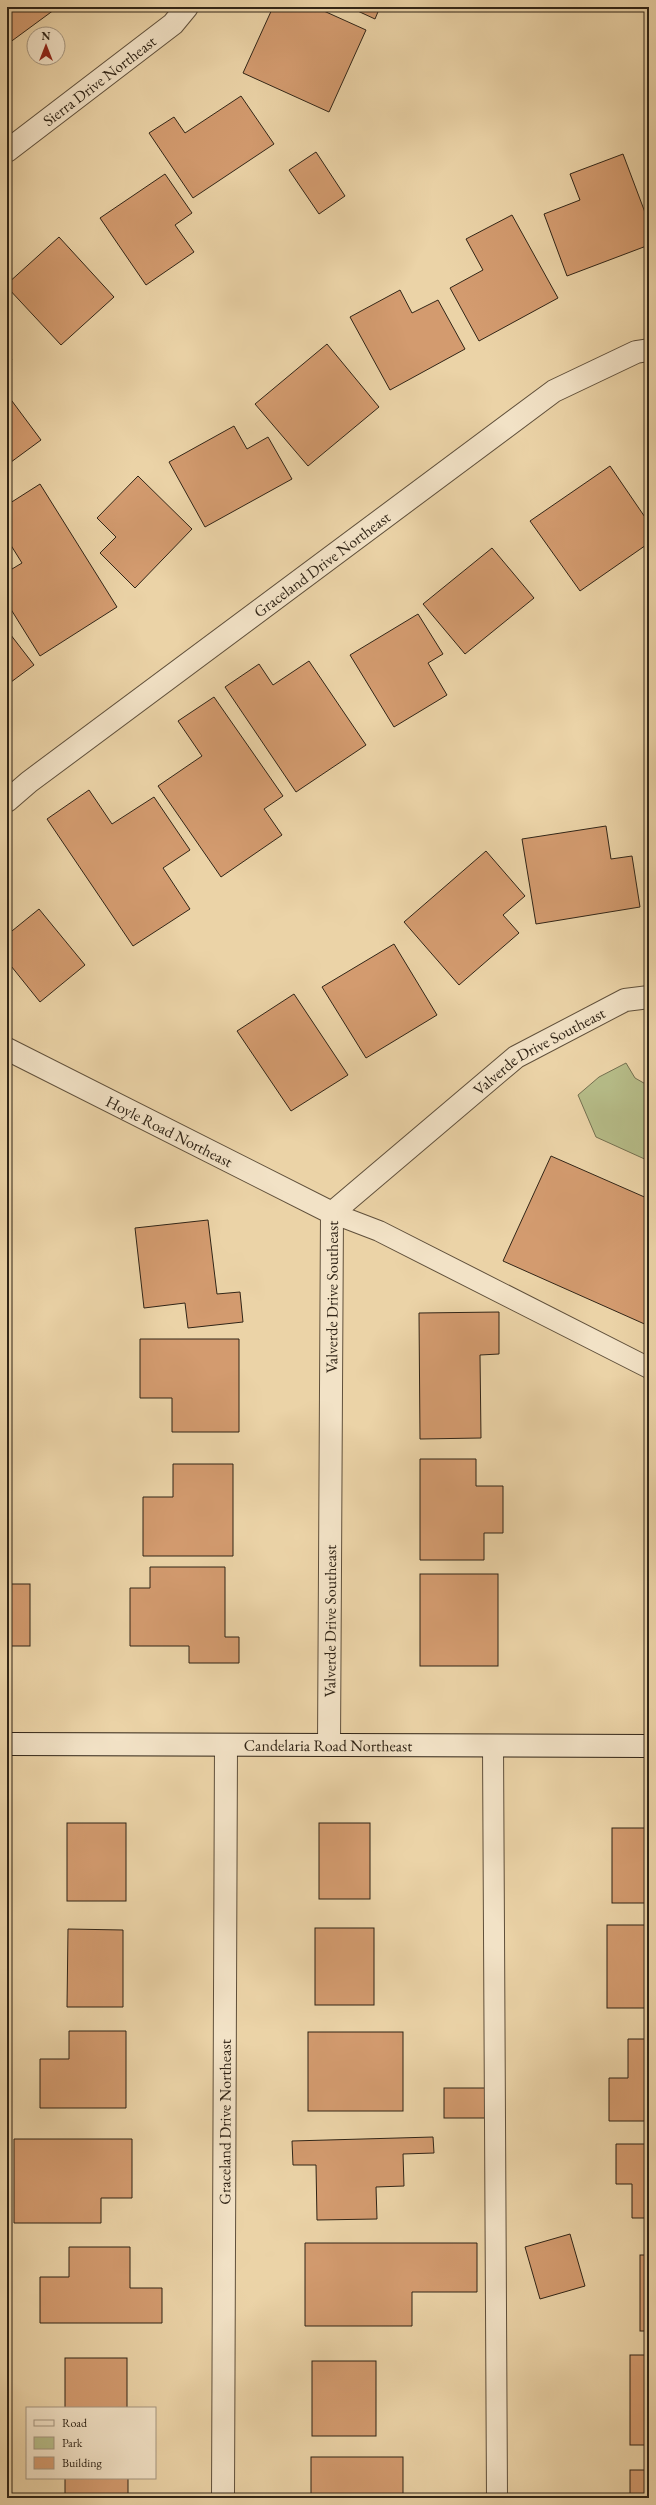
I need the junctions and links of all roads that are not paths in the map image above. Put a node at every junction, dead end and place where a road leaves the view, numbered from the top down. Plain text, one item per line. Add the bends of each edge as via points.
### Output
1 (187, 7) edge
2 (7, 151) edge
3 (649, 350) edge
4 (7, 801) edge
5 (649, 997) edge
6 (7, 1049) edge
7 (332, 1213) junction
8 (649, 1368) edge
9 (7, 1744) edge
10 (226, 1745) junction
11 (329, 1745) junction
12 (493, 1745) junction
13 (649, 1746) edge
14 (223, 2498) edge
15 (497, 2498) edge

1 - 2 street, Sierra Drive Northeast via 173,24
3 - 4 street, Graceland Drive Northeast via 636,352 554,391 42,772
5 - 7 street, Valverde Drive Southeast via 625,1000 516,1057
6 - 7 street, Hoyle Road Northeast
7 - 8 lane via 379,1231
7 - 11 street, Valverde Drive Southeast
9 - 10 street, Candelaria Road Northeast
10 - 11 street, Candelaria Road Northeast
10 - 14 street, Graceland Drive Northeast
11 - 12 street, Candelaria Road Northeast
12 - 13 street, Candelaria Road Northeast
12 - 15 lane

